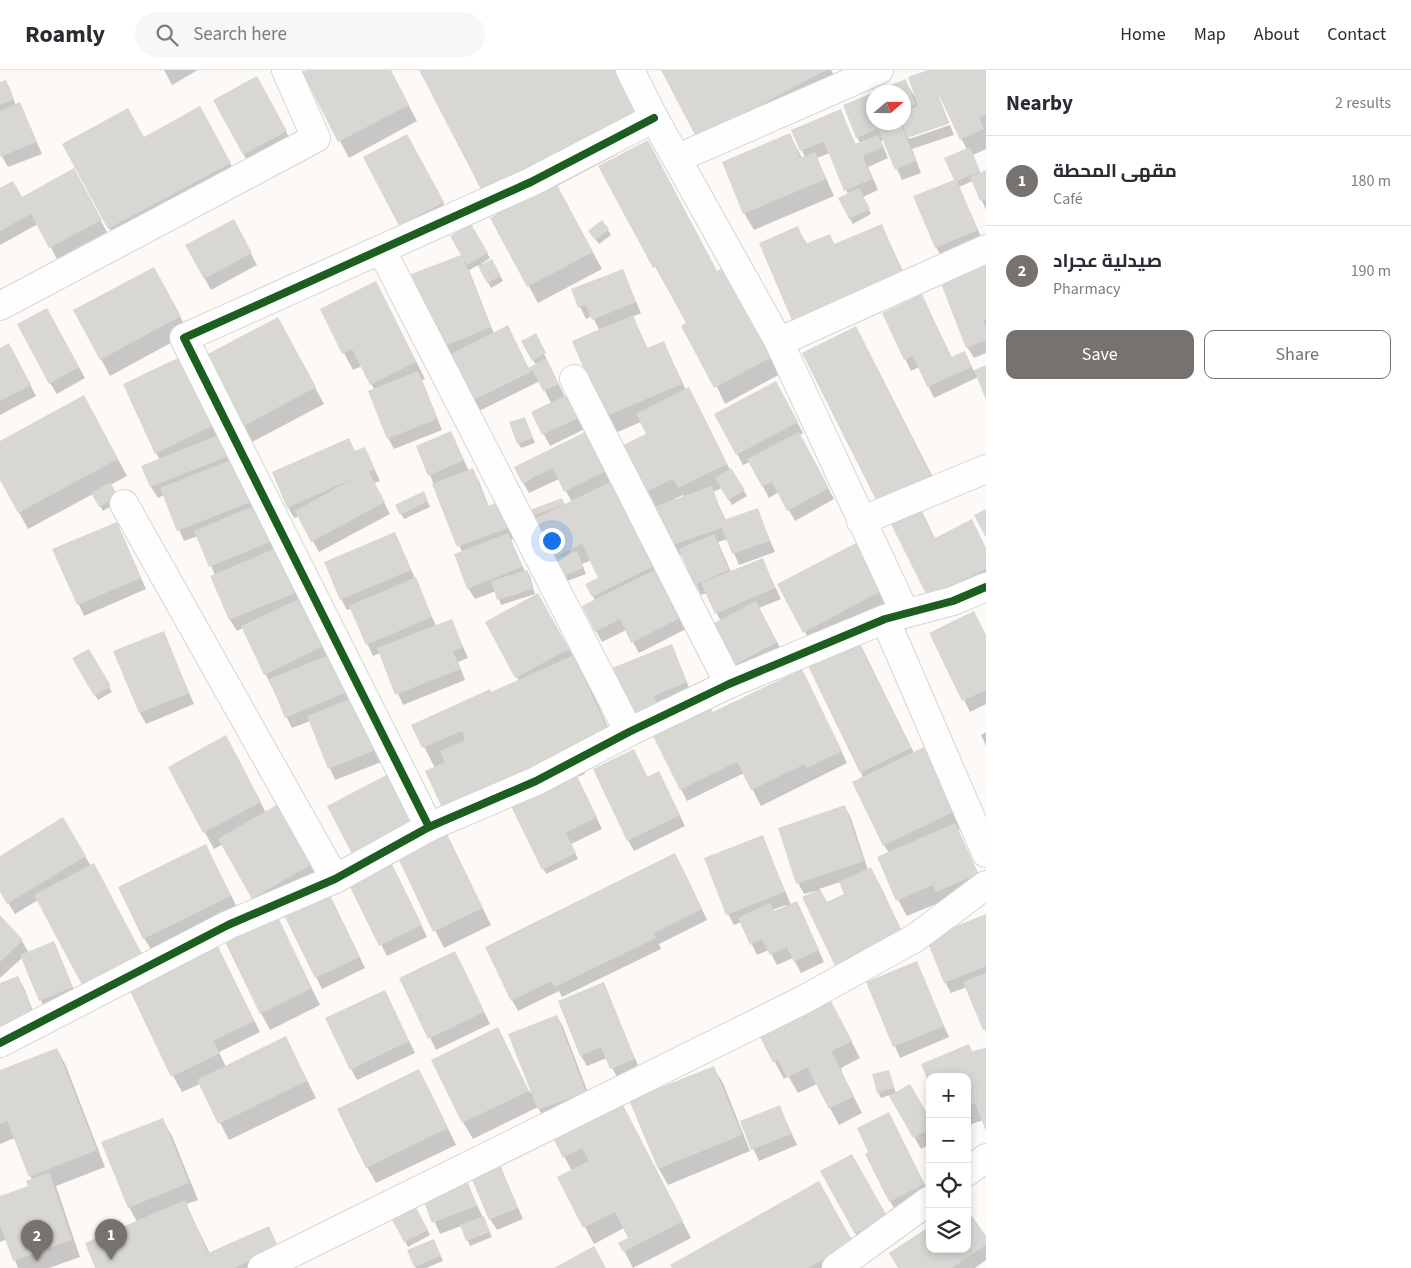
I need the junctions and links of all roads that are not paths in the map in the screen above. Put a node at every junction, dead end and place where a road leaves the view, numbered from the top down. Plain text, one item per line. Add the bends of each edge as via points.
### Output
1 (286, 70) edge
2 (630, 70) edge
3 (879, 70) edge
4 (654, 118) junction
5 (678, 158) junction
6 (986, 249) edge
7 (382, 251) junction
8 (0, 306) edge
9 (779, 342) junction
10 (574, 379) dead end
11 (986, 469) edge
12 (124, 504) dead end
13 (862, 521) junction
14 (986, 587) edge
15 (895, 616) junction
16 (729, 684) junction
17 (629, 732) junction
18 (429, 827) junction
19 (986, 853) edge
20 (336, 879) junction
21 (986, 885) edge
22 (0, 1044) edge
23 (986, 1158) edge
24 (971, 1169) edge
25 (926, 1203) edge
26 (262, 1268) edge
27 (836, 1268) edge

1 - 8 street via 316,138
2 - 4 street
3 - 5 street
4 - 5 street
4 - 7 street via 531,182
5 - 9 street
6 - 9 street
7 - 17 street
7 - 18 street via 184,338
9 - 13 street
10 - 16 street
11 - 13 street
12 - 20 street
13 - 15 street
14 - 15 street
15 - 16 street
15 - 19 street
16 - 17 street
17 - 18 street via 536,781
18 - 20 street
20 - 22 street via 228,925
21 - 26 street via 915,938 803,1000
23 - 24 street
25 - 27 street

